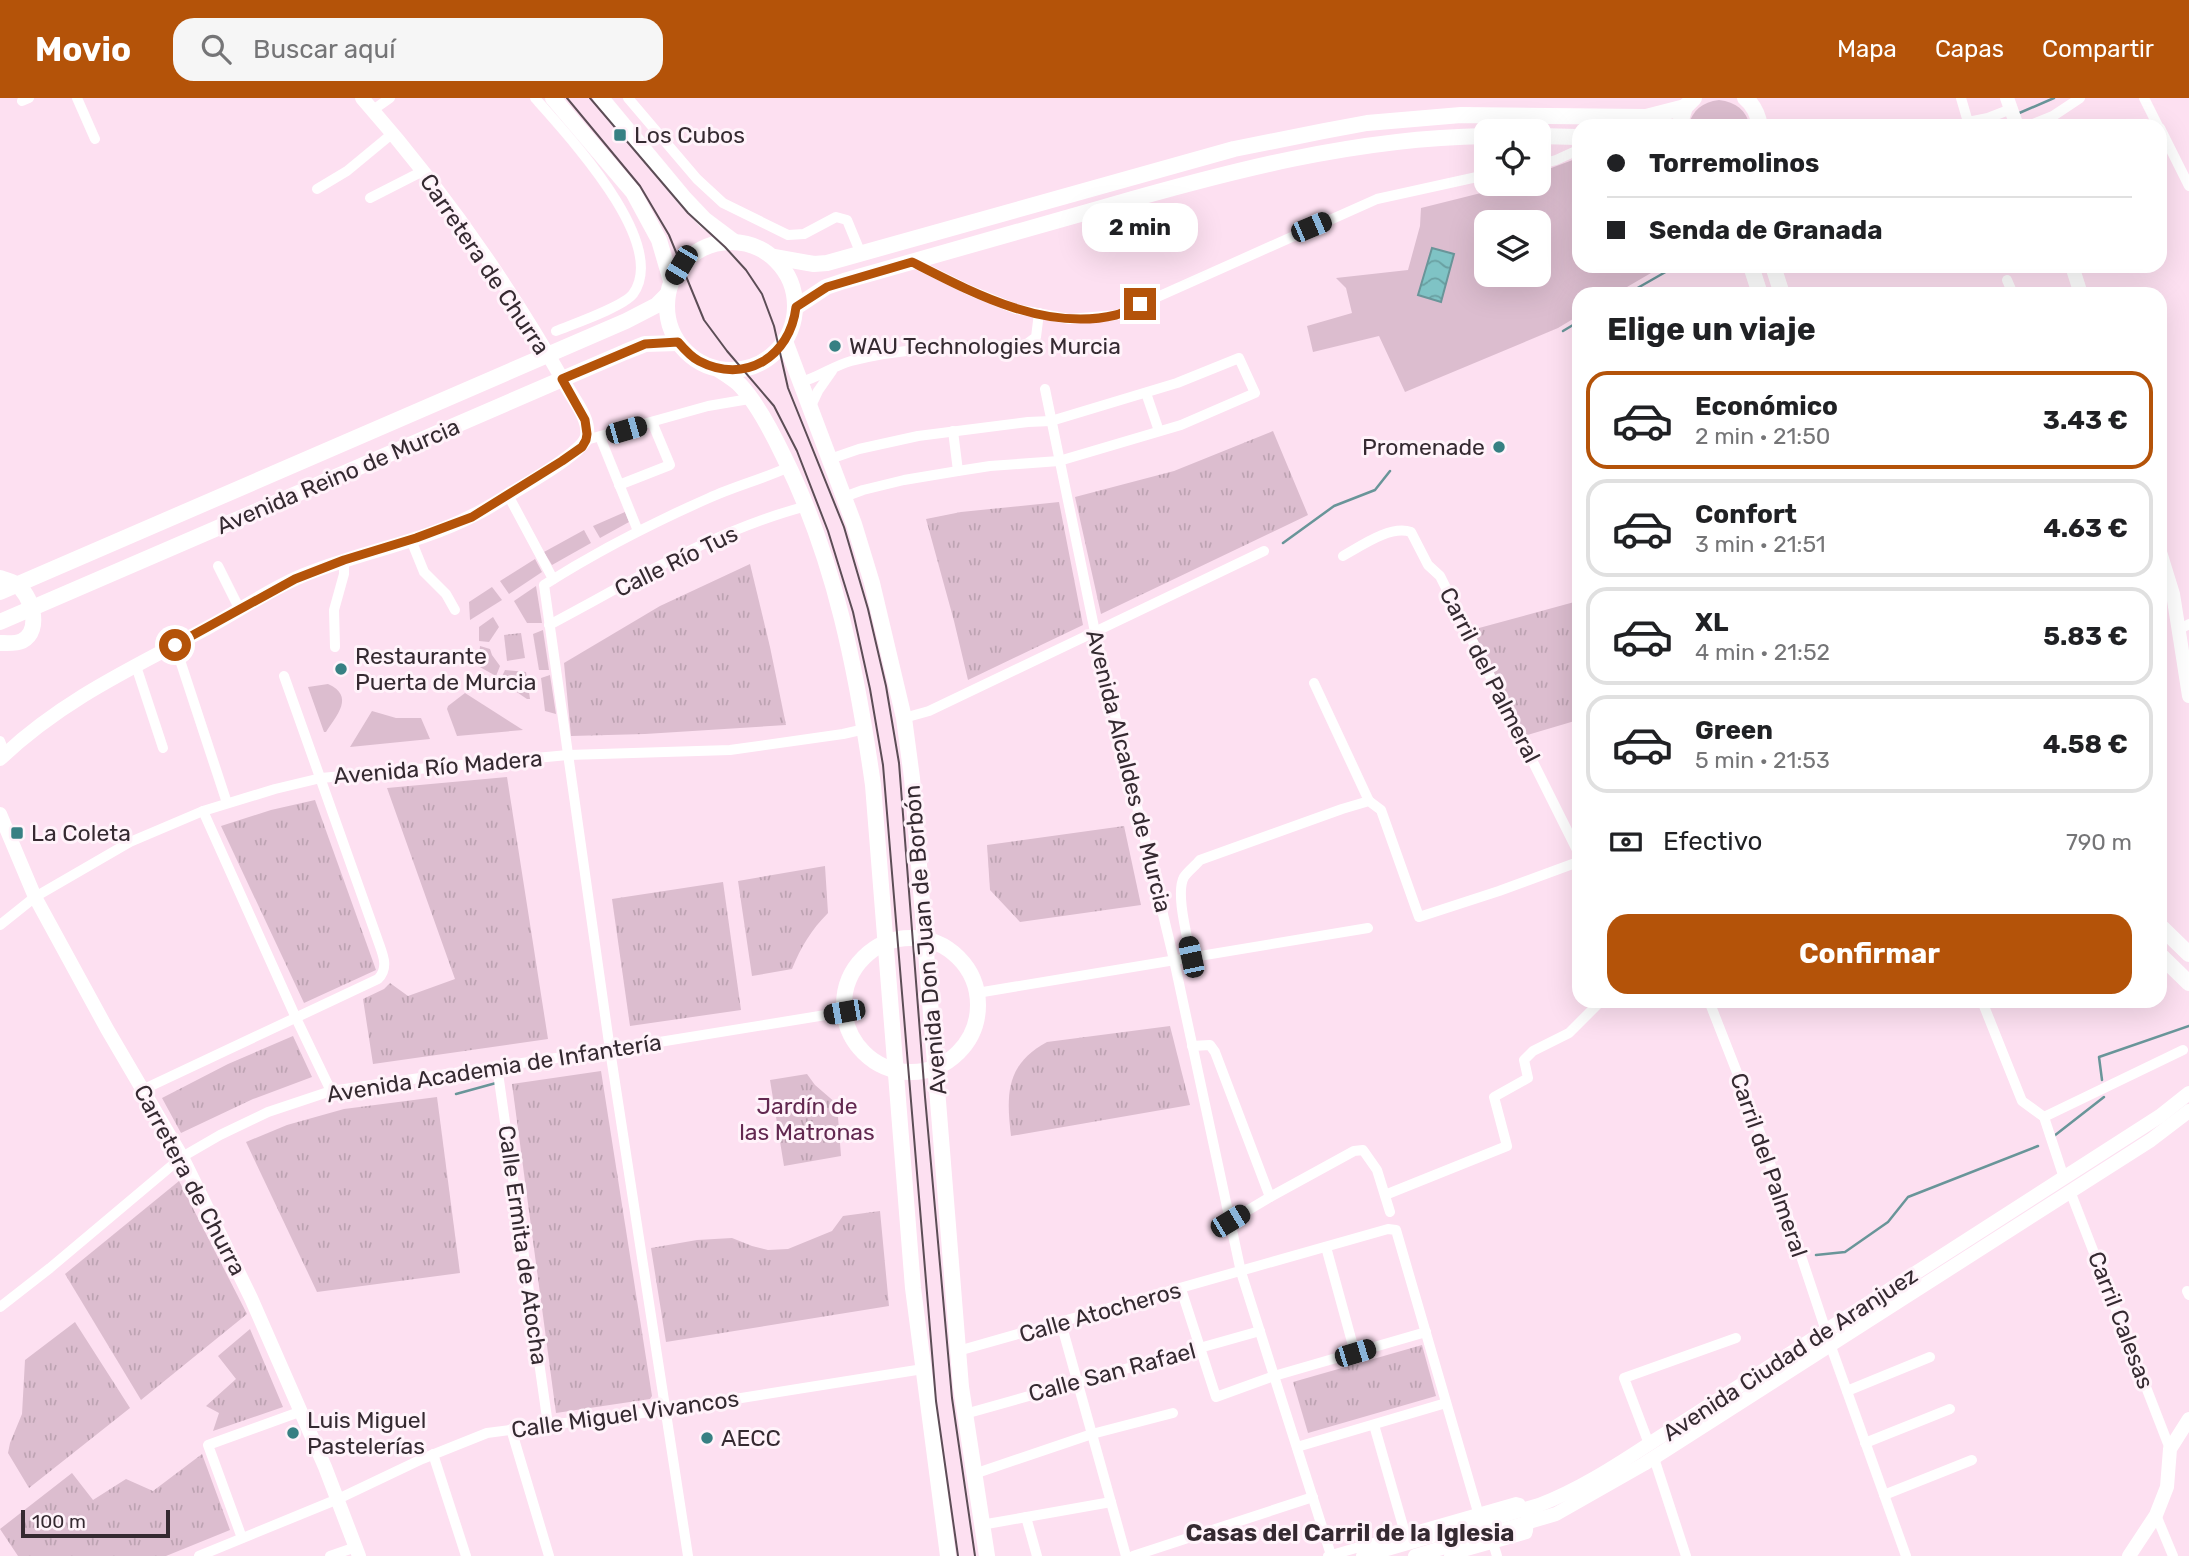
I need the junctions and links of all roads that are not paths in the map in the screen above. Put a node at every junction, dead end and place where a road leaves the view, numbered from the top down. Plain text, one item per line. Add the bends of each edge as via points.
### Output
1 (77, 98) edge
2 (362, 98) edge
3 (390, 98) edge
4 (536, 98) edge
5 (553, 98) edge
6 (601, 98) edge
7 (628, 98) edge
8 (1961, 98) edge
9 (2080, 98) edge
10 (2144, 98) edge
11 (1748, 99) edge
12 (1689, 103) edge
13 (2009, 103) edge
14 (373, 110) junction
15 (1759, 119) edge
16 (1967, 119) edge
17 (1983, 119) edge
18 (2046, 119) edge
19 (2155, 119) edge
20 (393, 133) junction
21 (1474, 136) edge
22 (1551, 136) edge
23 (1572, 137) edge
24 (95, 139) dead end
25 (2167, 143) edge
26 (1572, 153) edge
27 (1551, 161) edge
28 (423, 172) junction
29 (1474, 178) edge
30 (2189, 186) edge
31 (317, 189) dead end
32 (370, 198) dead end
33 (733, 241) junction
34 (861, 254) junction
35 (774, 257) junction
36 (912, 262) junction
37 (2007, 280) dead end
38 (2010, 287) edge
39 (669, 288) junction
40 (796, 307) junction
41 (1039, 313) junction
42 (556, 331) dead end
43 (785, 341) junction
44 (678, 342) junction
45 (548, 355) junction
46 (837, 365) junction
47 (718, 369) junction
48 (562, 379) junction
49 (801, 382) junction
50 (1045, 390) dead end
51 (1146, 393) junction
52 (749, 398) junction
53 (810, 408) junction
54 (1051, 421) junction
55 (652, 422) junction
56 (953, 431) junction
57 (1159, 431) junction
58 (593, 439) junction
59 (830, 459) junction
60 (1059, 461) junction
61 (789, 467) junction
62 (958, 471) junction
63 (620, 485) junction
64 (508, 495) junction
65 (844, 497) junction
66 (807, 506) junction
67 (638, 531) junction
68 (411, 540) junction
69 (1264, 551) dead end
70 (1343, 556) dead end
71 (344, 560) junction
72 (218, 566) dead end
73 (2167, 573) edge
74 (0, 578) edge
75 (553, 579) junction
76 (17, 584) junction
77 (0, 592) edge
78 (31, 608) junction
79 (240, 610) junction
80 (455, 610) dead end
81 (0, 622) edge
82 (549, 625) junction
83 (2184, 627) edge
84 (1095, 632) junction
85 (21, 642) junction
86 (0, 643) edge
87 (175, 645) junction
88 (335, 647) dead end
89 (0, 649) edge
90 (136, 666) junction
91 (285, 676) dead end
92 (1314, 684) dead end
93 (2189, 696) edge
94 (904, 718) junction
95 (865, 729) junction
96 (163, 748) dead end
97 (2, 751) edge
98 (568, 755) junction
99 (321, 778) junction
100 (1369, 802) junction
101 (227, 803) junction
102 (203, 811) junction
103 (0, 814) edge
104 (1572, 840) edge
105 (1572, 864) edge
106 (35, 897) junction
107 (0, 925) edge
108 (1368, 928) dead end
109 (2167, 933) edge
110 (925, 939) junction
111 (886, 942) junction
112 (2189, 954) edge
113 (1191, 957) junction
114 (1174, 960) junction
115 (2167, 962) edge
116 (2189, 983) edge
117 (978, 993) junction
118 (1594, 1008) edge
119 (1712, 1008) edge
120 (1985, 1008) edge
121 (844, 1012) junction
122 (296, 1018) junction
123 (1192, 1046) junction
124 (610, 1050) junction
125 (2183, 1050) dead end
126 (497, 1066) junction
127 (936, 1068) junction
128 (896, 1071) junction
129 (142, 1090) junction
130 (331, 1091) junction
131 (2189, 1093) edge
132 (2189, 1111) edge
133 (2044, 1117) junction
134 (182, 1157) junction
135 (2067, 1184) junction
136 (1385, 1195) junction
137 (1270, 1197) junction
138 (1390, 1212) dead end
139 (1230, 1221) junction
140 (1326, 1247) junction
141 (1241, 1272) junction
142 (1181, 1289) junction
143 (0, 1307) edge
144 (1061, 1323) junction
145 (1260, 1331) junction
146 (1426, 1332) junction
147 (1736, 1338) dead end
148 (1828, 1338) junction
149 (1199, 1348) junction
150 (958, 1351) junction
151 (1355, 1353) junction
152 (1930, 1357) dead end
153 (923, 1369) junction
154 (1274, 1376) junction
155 (1077, 1382) junction
156 (1847, 1391) junction
157 (1446, 1403) junction
158 (1950, 1409) dead end
159 (666, 1410) junction
160 (302, 1411) junction
161 (965, 1413) junction
162 (1174, 1413) dead end
163 (2189, 1419) edge
164 (548, 1424) junction
165 (1374, 1424) junction
166 (511, 1429) junction
167 (1092, 1434) junction
168 (1865, 1443) junction
169 (1297, 1447) junction
170 (2170, 1449) junction
171 (1652, 1451) junction
172 (433, 1454) junction
173 (1972, 1460) dead end
174 (974, 1475) junction
175 (1884, 1495) junction
176 (1313, 1497) junction
177 (338, 1499) junction
178 (1111, 1502) junction
179 (2156, 1514) junction
180 (1526, 1516) junction
181 (1026, 1517) junction
182 (981, 1525) junction
183 (1486, 1528) junction
184 (1405, 1533) junction
185 (242, 1538) junction
186 (358, 1552) edge
187 (199, 1556) edge
188 (330, 1556) edge
189 (466, 1556) edge
190 (549, 1556) edge
191 (688, 1556) edge
192 (948, 1556) edge
193 (987, 1556) edge
194 (1037, 1556) edge
195 (1126, 1556) edge
196 (1133, 1556) edge
197 (1330, 1556) edge
198 (1363, 1556) edge
199 (1415, 1556) edge
200 (1449, 1556) edge
201 (1497, 1556) edge
202 (1686, 1556) edge
203 (1906, 1556) edge
204 (2129, 1556) edge
205 (2174, 1556) edge

1 - 24 street
2 - 14 street, Carretera de Churra
3 - 14 street
4 - 42 street via 594,168 625,215 642,265 632,296
5 - 39 main road via 633,192 659,240
6 - 33 main road via 685,199
7 - 34 street via 696,179 723,203 788,235 804,234 836,218 847,220
8 - 16 street
9 - 18 street
10 - 19 street
11 - 15 main road
12 - 34 main road via 1646,117 1461,115 1367,123 1203,157
13 - 17 street
14 - 20 street, Carretera de Churra
20 - 28 street, Carretera de Churra
20 - 31 street
21 - 36 main road via 1369,145 1289,159
22 - 23 main road
25 - 30 street
26 - 27 street
28 - 32 street
28 - 45 street, Carretera de Churra
29 - 41 street via 1377,200 1117,315 1069,319
33 - 35 main road via 748,243
33 - 39 main road via 696,252 681,265
34 - 35 main road via 814,264
35 - 40 main road via 790,279
36 - 40 main road via 827,287
36 - 41 street via 1016,309
37 - 38 street
39 - 44 main road via 667,314
39 - 45 main road, Avenida Reino de Murcia via 657,305 643,313
40 - 43 main road
41 - 46 street via 1036,337 1024,346 919,350
43 - 47 main road via 756,365
43 - 49 main road, Avenida Don Juan de Borbón
44 - 47 main road via 696,360
44 - 48 main road, Avenida Reino de Murcia via 645,344
45 - 48 street, Carretera de Churra
45 - 76 main road, Avenida Reino de Murcia
46 - 49 street
46 - 53 street
47 - 52 main road, Avenida Don Juan de Borbón via 740,384
48 - 58 street, Carretera de Churra
48 - 78 main road, Avenida Reino de Murcia
49 - 53 main road, Avenida Don Juan de Borbón
50 - 54 street, Avenida Alcaldes de Murcia
51 - 54 street
51 - 57 street
51 - 57 street via 1239,358 1255,393
52 - 55 street
52 - 61 main road, Avenida Don Juan de Borbón
53 - 59 main road, Avenida Don Juan de Borbón
54 - 56 street
54 - 60 street, Avenida Alcaldes de Murcia
55 - 58 street
55 - 63 street via 670,465
56 - 59 street
56 - 62 street
57 - 60 street
58 - 63 street
58 - 64 street
59 - 65 main road, Avenida Don Juan de Borbón
60 - 62 street
60 - 84 street, Avenida Alcaldes de Murcia
61 - 66 main road, Avenida Don Juan de Borbón
61 - 67 street
62 - 65 street
63 - 67 street
64 - 68 street via 472,517
64 - 75 street
65 - 94 main road, Avenida Don Juan de Borbón via 872,583
66 - 82 street, Calle Río Tus via 672,559
66 - 95 main road, Avenida Don Juan de Borbón via 849,645
67 - 75 street
68 - 71 street
68 - 80 street via 424,572
69 - 84 street
70 - 104 street, Carril del Palmeral via 1381,536 1402,529 1410,532 1428,565 1440,576
71 - 79 street via 295,579
71 - 88 street via 334,610
72 - 79 street
73 - 83 street
74 - 76 main road
75 - 82 street via 544,585
76 - 77 main road, Avenida Reino de Murcia
76 - 78 main road
78 - 81 main road, Avenida Reino de Murcia
78 - 85 main road via 31,631
79 - 87 street
82 - 98 street
83 - 93 street
84 - 94 street
84 - 114 street, Avenida Alcaldes de Murcia
85 - 86 main road
85 - 89 street
87 - 90 street
87 - 101 street
90 - 96 street
90 - 97 street via 96,687
91 - 99 street
92 - 100 street
94 - 110 main road, Avenida Don Juan de Borbón
95 - 98 street, Avenida Río Madera via 730,750
95 - 111 main road, Avenida Don Juan de Borbón
98 - 99 street, Avenida Río Madera
98 - 124 street
99 - 101 street, Avenida Río Madera
99 - 122 street via 386,967 378,979
100 - 105 street via 1381,810 1419,917
100 - 113 street via 1200,860 1183,879
101 - 102 street, Avenida Río Madera
102 - 106 street, Avenida Río Madera via 130,842
102 - 122 street
103 - 106 street, Carretera de Churra
106 - 107 street, Avenida Río Madera
106 - 129 street, Carretera de Churra
108 - 113 street
109 - 112 main road
110 - 111 main road
110 - 117 main road via 959,958
110 - 127 main road, Avenida Don Juan de Borbón
111 - 121 main road via 853,970 845,990
111 - 128 main road, Avenida Don Juan de Borbón
113 - 114 street
114 - 117 street
114 - 123 street, Avenida Alcaldes de Murcia
115 - 116 main road
117 - 127 main road via 978,1016 970,1038
118 - 136 street via 1569,1033 1533,1051 1524,1060 1528,1078 1494,1097 1507,1146
119 - 148 street, Carril del Palmeral via 1752,1110
120 - 133 street, Carril Calesas via 2022,1101
121 - 124 street, Avenida Academia de Infantería
121 - 128 main road via 851,1036 867,1056
122 - 129 street
122 - 130 street
123 - 137 street via 1210,1045 1215,1052
123 - 139 street, Avenida Alcaldes de Murcia
124 - 126 street, Avenida Academia de Infantería
124 - 159 street
125 - 133 street
126 - 130 street, Avenida Academia de Infantería
126 - 164 street, Calle Ermita de Atocha
127 - 128 main road
127 - 150 main road, Avenida Don Juan de Borbón
128 - 153 main road, Avenida Don Juan de Borbón
129 - 134 street, Carretera de Churra
130 - 134 street, Avenida Academia de Infantería via 268,1112
131 - 135 street, Avenida Ciudad de Aranjuez
132 - 135 street, Avenida Ciudad de Aranjuez via 2151,1140
133 - 135 street, Carril Calesas
134 - 143 street, Avenida Academia de Infantería
134 - 160 street, Carretera de Churra
135 - 148 street, Avenida Ciudad de Aranjuez
135 - 170 street, Carril Calesas
136 - 137 street via 1377,1170 1363,1150
136 - 138 street
137 - 139 street
139 - 141 street, Avenida Alcaldes de Murcia
140 - 141 street, Calle Atocheros
140 - 146 street, Calle Atocheros via 1396,1230
140 - 151 street
141 - 142 street, Calle Atocheros
141 - 145 street, Avenida Alcaldes de Murcia
142 - 144 street, Calle Atocheros
142 - 149 street
144 - 150 street, Calle Atocheros
144 - 155 street
145 - 149 street, Calle San Rafael
145 - 154 street, Avenida Alcaldes de Murcia
146 - 151 street
146 - 157 street
147 - 171 street via 1624,1378
148 - 156 street, Carril del Palmeral
148 - 171 street, Avenida Ciudad de Aranjuez
149 - 154 street via 1216,1397
149 - 155 street, Calle San Rafael
150 - 161 main road, Avenida Don Juan de Borbón
151 - 154 street
152 - 156 street
153 - 159 street, Calle Miguel Vivancos
153 - 192 main road, Avenida Don Juan de Borbón
154 - 169 street, Avenida Alcaldes de Murcia
155 - 161 street, Calle San Rafael
155 - 167 street
156 - 168 street, Carril del Palmeral
157 - 165 street
157 - 183 street
158 - 168 street
159 - 164 street, Calle Miguel Vivancos
159 - 191 street
160 - 177 street, Carretera de Churra
160 - 185 street via 208,1445
161 - 174 main road, Avenida Don Juan de Borbón
162 - 167 street
163 - 170 street
164 - 166 street, Calle Miguel Vivancos
165 - 169 street
165 - 184 street
166 - 172 street, Calle Miguel Vivancos via 487,1433
166 - 190 street
167 - 174 street
167 - 178 street
168 - 175 street, Carril del Palmeral
169 - 176 street, Avenida Alcaldes de Murcia
170 - 179 street via 2167,1487
171 - 180 street, Avenida Ciudad de Aranjuez via 1556,1514
171 - 202 street
172 - 177 street, Calle Miguel Vivancos
172 - 189 street
173 - 175 street
174 - 182 main road, Avenida Don Juan de Borbón
175 - 203 street, Carril del Palmeral
176 - 196 street
176 - 197 street, Avenida Alcaldes de Murcia
177 - 185 street, Calle Miguel Vivancos
177 - 186 street, Carretera de Churra
178 - 181 street
178 - 195 street
179 - 204 street
179 - 205 street
180 - 183 street, Avenida Ciudad de Aranjuez
180 - 183 street via 1516,1502
181 - 182 street
181 - 194 street
182 - 193 main road, Avenida Don Juan de Borbón
183 - 184 street
183 - 198 street, Avenida Ciudad de Aranjuez
183 - 199 street, Avenida Ciudad de Aranjuez
183 - 200 street
183 - 201 street
184 - 197 street
185 - 187 street, Calle Miguel Vivancos
186 - 188 street

